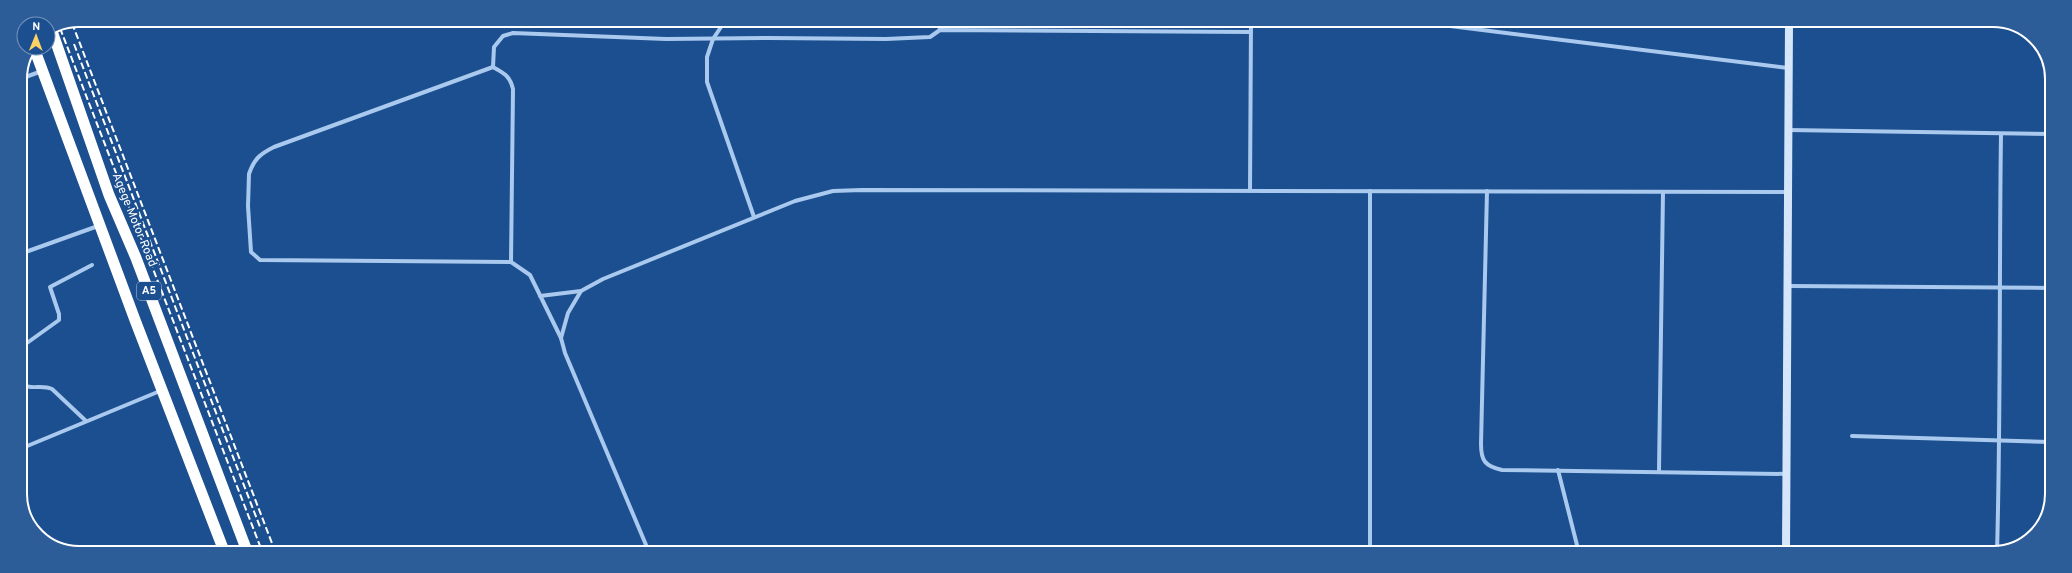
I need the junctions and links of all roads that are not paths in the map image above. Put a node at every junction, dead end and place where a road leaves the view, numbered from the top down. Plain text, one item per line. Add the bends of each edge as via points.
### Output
1 (722, 27) edge
2 (940, 27) edge
3 (1251, 27) edge
4 (1466, 27) edge
5 (1789, 27) edge
6 (940, 30) junction
7 (1251, 32) junction
8 (713, 39) junction
9 (56, 43) edge
10 (37, 56) edge
11 (493, 67) junction
12 (1788, 68) junction
13 (43, 70) junction
14 (27, 76) edge
15 (1788, 130) junction
16 (2000, 134) junction
17 (2045, 134) edge
18 (1250, 190) junction
19 (1370, 191) junction
20 (1487, 191) junction
21 (1663, 192) junction
22 (1789, 192) junction
23 (754, 217) junction
24 (100, 225) junction
25 (27, 251) edge
26 (511, 262) junction
27 (92, 264) dead end
28 (1789, 286) junction
29 (1999, 288) junction
30 (2045, 288) edge
31 (581, 291) junction
32 (540, 296) junction
33 (561, 338) junction
34 (27, 343) edge
35 (27, 388) edge
36 (163, 390) junction
37 (86, 421) junction
38 (1852, 436) dead end
39 (2000, 442) junction
40 (2045, 442) edge
41 (27, 446) edge
42 (1558, 470) junction
43 (1659, 471) junction
44 (1787, 474) junction
45 (222, 546) edge
46 (245, 546) edge
47 (646, 546) edge
48 (1370, 546) edge
49 (1578, 546) edge
50 (1786, 546) edge
51 (1997, 546) edge

1 - 8 street
2 - 6 street
3 - 7 street
4 - 12 street
5 - 12 street
6 - 7 street
6 - 8 street via 930,37 919,38
7 - 18 street
8 - 11 street via 513,33 503,36 494,47
8 - 23 street via 707,56 707,82
9 - 46 highway, Agege Motor Road / A5 via 109,195 136,258
10 - 13 highway, A5
11 - 26 street via 511,79 513,89
11 - 26 street via 258,155 249,174 251,252 260,260
12 - 15 street
13 - 14 street
13 - 24 highway, A5
15 - 16 street
15 - 22 street
16 - 17 street
16 - 29 street
18 - 19 street
18 - 23 street via 832,191 795,201
19 - 20 street
19 - 48 street
20 - 21 street
20 - 42 street via 1481,453 1491,468
21 - 22 street
21 - 43 street
22 - 28 street
23 - 31 street via 603,279
24 - 25 street
24 - 36 highway, A5
26 - 32 street via 530,275
27 - 34 street via 50,287 59,320
28 - 29 street
28 - 44 street
29 - 30 street
29 - 39 street
31 - 32 street
31 - 33 street via 568,313
32 - 33 street
33 - 47 street via 565,353
35 - 37 street via 52,388
36 - 37 street
36 - 45 highway, A5
37 - 41 street
38 - 39 street
39 - 40 street
39 - 51 street
42 - 43 street
42 - 49 street
43 - 44 street
44 - 50 street

